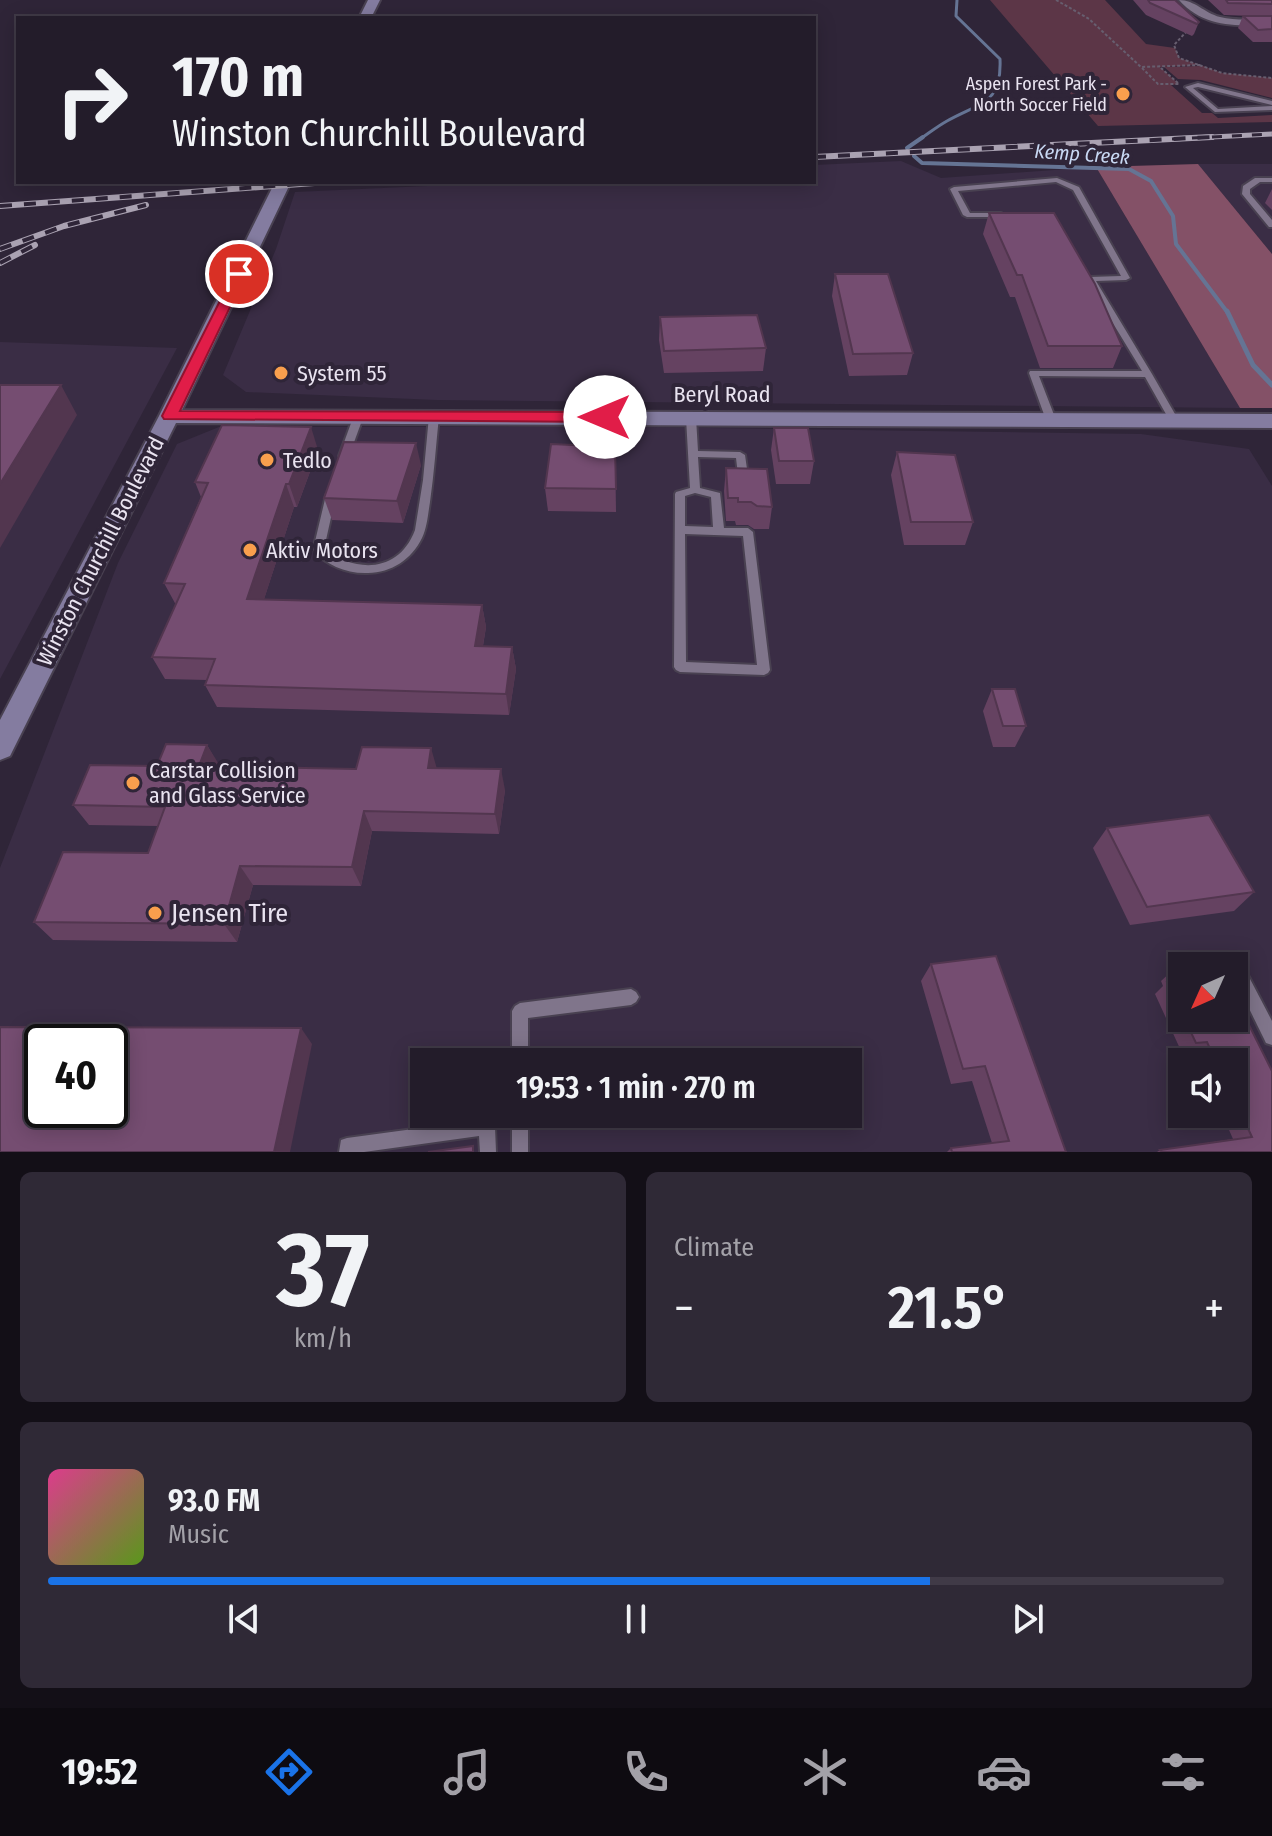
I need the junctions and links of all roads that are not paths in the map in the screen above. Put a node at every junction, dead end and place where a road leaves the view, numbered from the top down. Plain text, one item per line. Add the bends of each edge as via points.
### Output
1 (1184, 0) edge
2 (1272, 22) edge
3 (1272, 106) edge
4 (1272, 180) edge
5 (282, 184) edge
6 (1009, 215) edge
7 (1272, 225) edge
8 (1083, 266) edge
9 (1090, 279) junction
10 (1148, 374) junction
11 (359, 415) junction
12 (169, 416) junction
13 (434, 416) junction
14 (691, 418) junction
15 (1051, 420) junction
16 (1174, 421) junction
17 (1272, 421) edge
18 (693, 454) junction
19 (339, 469) edge
20 (336, 482) edge
21 (745, 486) edge
22 (695, 490) junction
23 (680, 530) junction
24 (719, 531) junction
25 (0, 748) edge
26 (1248, 990) edge
27 (631, 997) dead end
28 (1272, 1037) edge
29 (520, 1048) edge
30 (520, 1128) edge
31 (347, 1152) edge
32 (488, 1152) edge
33 (520, 1152) edge

1 - 2 street via 1210,20
3 - 3 lane via 1217,111 1188,87 1198,85
4 - 7 lane via 1258,180 1246,188
5 - 12 street, Winston Churchill Boulevard
6 - 9 lane via 967,215 954,189 1057,180 1076,189 1126,278
8 - 9 lane
9 - 10 lane
10 - 15 lane via 1033,373
10 - 16 lane
11 - 12 street, Beryl Road
11 - 13 street, Beryl Road
11 - 19 lane
12 - 25 street, Winston Churchill Boulevard
13 - 14 street, Beryl Road
13 - 20 lane via 418,537 393,564 375,570 347,569 318,550
14 - 15 street, Beryl Road
14 - 18 lane
15 - 16 street, Beryl Road
16 - 17 street, Beryl Road
18 - 21 lane via 740,455
18 - 22 lane
22 - 23 lane via 680,494
22 - 24 lane via 716,495
23 - 24 lane
23 - 24 lane via 680,667 764,670 748,532
26 - 28 lane
27 - 29 lane via 520,1011
30 - 33 lane
31 - 32 lane via 347,1146 487,1127

